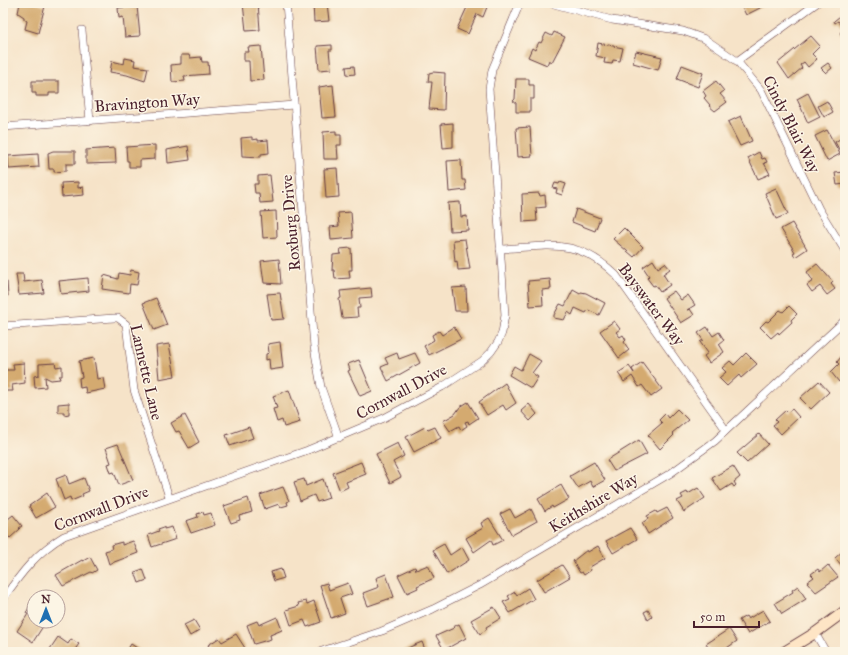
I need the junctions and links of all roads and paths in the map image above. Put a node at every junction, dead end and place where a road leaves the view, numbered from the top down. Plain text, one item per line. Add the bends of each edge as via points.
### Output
1 (286, 3) edge
2 (520, 3) edge
3 (550, 3) edge
4 (817, 3) edge
5 (82, 30) dead end
6 (737, 60) junction
7 (294, 105) junction
8 (90, 121) junction
9 (3, 127) edge
10 (500, 249) junction
11 (845, 251) edge
12 (845, 320) edge
13 (3, 326) edge
14 (726, 430) junction
15 (339, 438) junction
16 (169, 497) junction
17 (3, 598) edge
18 (845, 610) edge
19 (815, 633) junction
20 (319, 652) edge
21 (784, 652) edge
22 (826, 652) edge

1 - 7 street, Roxburg Drive
2 - 10 street, Cornwall Drive via 492,70 489,89
3 - 6 street, Cindy Blair Way via 612,20 683,30 705,39
4 - 6 street
5 - 8 street
6 - 11 street, Cindy Blair Way via 761,90 819,209
7 - 8 street, Bravington Way
7 - 15 street, Roxburg Drive via 315,359 321,387
8 - 9 street, Bravington Way
10 - 14 street, Bayswater Way via 549,246 572,248 592,255 604,263 616,275
10 - 15 street, Cornwall Drive via 505,315 502,333 491,352 468,370 415,402
12 - 14 street, Keithshire Way
13 - 16 street, Lannette Lane via 114,318 126,324 130,366 140,410
14 - 20 street, Keithshire Way via 671,473 480,585 409,620
15 - 16 street, Cornwall Drive
16 - 17 street, Cornwall Drive via 76,530 52,543 28,564
18 - 19 main road
19 - 21 main road
19 - 22 street

